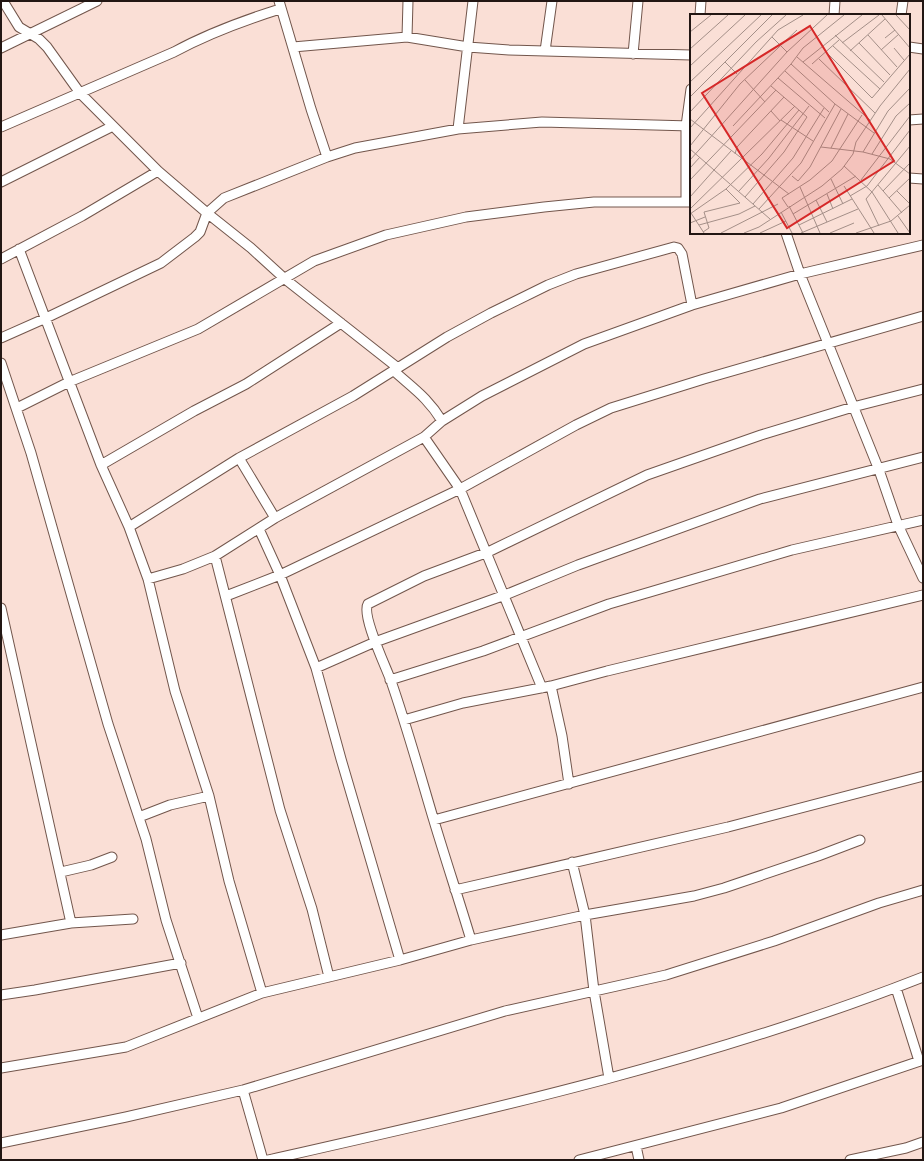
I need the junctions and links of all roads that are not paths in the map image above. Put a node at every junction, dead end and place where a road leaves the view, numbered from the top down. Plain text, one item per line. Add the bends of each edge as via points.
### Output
1 (3, 1) edge
2 (97, 1) edge
3 (408, 1) edge
4 (473, 1) edge
5 (552, 1) edge
6 (638, 1) edge
7 (701, 1) edge
8 (835, 1) edge
9 (903, 1) edge
10 (280, 5) edge
11 (700, 14) edge
12 (834, 14) edge
13 (901, 14) edge
14 (29, 34) junction
15 (407, 37) junction
16 (293, 47) junction
17 (468, 47) junction
18 (910, 47) edge
19 (1, 48) edge
20 (923, 49) edge
21 (545, 51) junction
22 (633, 54) junction
23 (690, 55) edge
24 (80, 94) junction
25 (690, 108) edge
26 (923, 119) edge
27 (910, 120) edge
28 (1, 126) edge
29 (113, 126) junction
30 (689, 126) edge
31 (458, 129) junction
32 (327, 157) junction
33 (158, 171) junction
34 (910, 178) edge
35 (923, 179) edge
36 (1, 182) edge
37 (688, 202) edge
38 (207, 213) junction
39 (786, 234) edge
40 (923, 245) edge
41 (19, 249) junction
42 (1, 259) edge
43 (800, 274) junction
44 (285, 279) junction
45 (692, 305) junction
46 (923, 316) edge
47 (46, 318) junction
48 (341, 322) junction
49 (1, 338) edge
50 (827, 343) junction
51 (1, 363) edge
52 (396, 370) junction
53 (69, 382) junction
54 (923, 390) edge
55 (853, 407) junction
56 (17, 408) junction
57 (442, 421) junction
58 (424, 437) junction
59 (923, 457) edge
60 (239, 458) junction
61 (101, 465) junction
62 (879, 470) junction
63 (460, 489) junction
64 (275, 518) junction
65 (923, 520) edge
66 (898, 525) junction
67 (129, 527) junction
68 (259, 529) junction
69 (488, 552) junction
70 (215, 556) junction
71 (280, 575) junction
72 (923, 578) edge
73 (148, 579) junction
74 (505, 595) junction
75 (226, 596) junction
76 (923, 596) edge
77 (1, 608) edge
78 (522, 637) junction
79 (375, 642) junction
80 (316, 668) junction
81 (390, 680) junction
82 (546, 687) junction
83 (923, 687) edge
84 (404, 720) junction
85 (923, 776) edge
86 (569, 784) junction
87 (209, 796) junction
88 (139, 817) junction
89 (434, 820) junction
90 (860, 840) dead end
91 (112, 857) dead end
92 (572, 862) junction
93 (61, 872) junction
94 (455, 890) junction
95 (923, 890) edge
96 (585, 915) junction
97 (133, 919) dead end
98 (72, 923) junction
99 (1, 935) edge
100 (471, 940) junction
101 (400, 960) junction
102 (181, 963) junction
103 (592, 975) junction
104 (329, 977) junction
105 (923, 977) edge
106 (896, 988) junction
107 (594, 991) junction
108 (262, 993) junction
109 (580, 994) junction
110 (1, 995) edge
111 (198, 1018) junction
112 (921, 1060) edge
113 (1, 1068) edge
114 (609, 1078) junction
115 (243, 1090) junction
116 (923, 1142) edge
117 (1, 1143) edge
118 (636, 1146) junction
119 (263, 1160) edge
120 (268, 1160) edge
121 (579, 1160) edge
122 (639, 1160) edge
123 (850, 1160) edge

1 - 14 street via 13,20
2 - 14 street
3 - 15 street
4 - 17 street
5 - 21 street
6 - 22 street
7 - 11 street
8 - 12 street
9 - 13 street
10 - 16 street
10 - 24 street via 199,38 174,52
14 - 19 street
14 - 24 street via 48,47
15 - 16 street
15 - 17 street
16 - 32 street
17 - 21 street
17 - 31 street
18 - 20 street
21 - 22 street
22 - 23 street
24 - 28 street
24 - 29 street
25 - 30 street
26 - 27 street
29 - 33 street
29 - 36 street
30 - 31 street via 542,122
30 - 37 street
31 - 32 street via 355,148
32 - 38 street via 224,198
33 - 38 street
33 - 41 street via 82,216
34 - 35 street
37 - 44 street via 594,202 466,217 386,236 314,261
38 - 44 street via 252,248
38 - 47 street via 200,232 161,263
39 - 43 street
40 - 43 street
41 - 42 street
41 - 47 street
43 - 45 street
43 - 50 street
44 - 48 street
44 - 53 street via 198,329
45 - 52 street via 682,254 674,247 576,274 548,285 447,337
45 - 57 street via 584,344 482,396
46 - 50 street
47 - 49 street
47 - 53 street
48 - 52 street
48 - 61 street via 246,384
50 - 55 street
50 - 63 street via 611,408
51 - 56 street
52 - 57 street via 422,394
52 - 60 street
53 - 56 street
53 - 61 street
54 - 55 street
55 - 62 street
55 - 69 street via 761,435 647,475
56 - 88 street via 108,724
57 - 58 street
58 - 63 street
58 - 64 street
59 - 62 street
60 - 64 street
60 - 67 street
61 - 67 street
62 - 66 street
62 - 74 street via 760,499 578,565
63 - 69 street
63 - 71 street
64 - 68 street
65 - 66 street
66 - 72 street
66 - 78 street via 792,550 609,604
67 - 73 street
68 - 70 street
68 - 71 street
69 - 74 street
69 - 79 street via 424,576 368,604 366,611
70 - 73 street
70 - 75 street
71 - 75 street
71 - 80 street
73 - 87 street via 175,691
74 - 78 street
74 - 79 street
75 - 104 street via 280,810 312,909
76 - 82 street
77 - 93 street
78 - 81 street
78 - 82 street
79 - 80 street
79 - 81 street
80 - 101 street
81 - 84 street
82 - 84 street via 463,703
82 - 86 street via 562,736
83 - 86 street
84 - 89 street
85 - 92 street via 640,849
86 - 89 street
87 - 88 street via 170,805
87 - 108 street
88 - 102 street via 166,920
89 - 94 street
90 - 96 street via 716,890 664,903
91 - 93 street
92 - 94 street
92 - 96 street
93 - 98 street
94 - 100 street
95 - 107 street via 666,975
96 - 100 street
96 - 103 street
97 - 98 street
98 - 99 street
100 - 101 street
101 - 104 street
102 - 110 street
102 - 111 street
103 - 107 street
103 - 109 street
104 - 108 street
105 - 106 street
106 - 112 street
106 - 114 street via 656,1066
107 - 109 street
107 - 114 street
108 - 111 street
109 - 115 street via 505,1011
111 - 113 street via 126,1047
112 - 118 street via 780,1108
114 - 120 street
115 - 117 street
115 - 119 street
116 - 123 street
118 - 121 street
118 - 122 street

